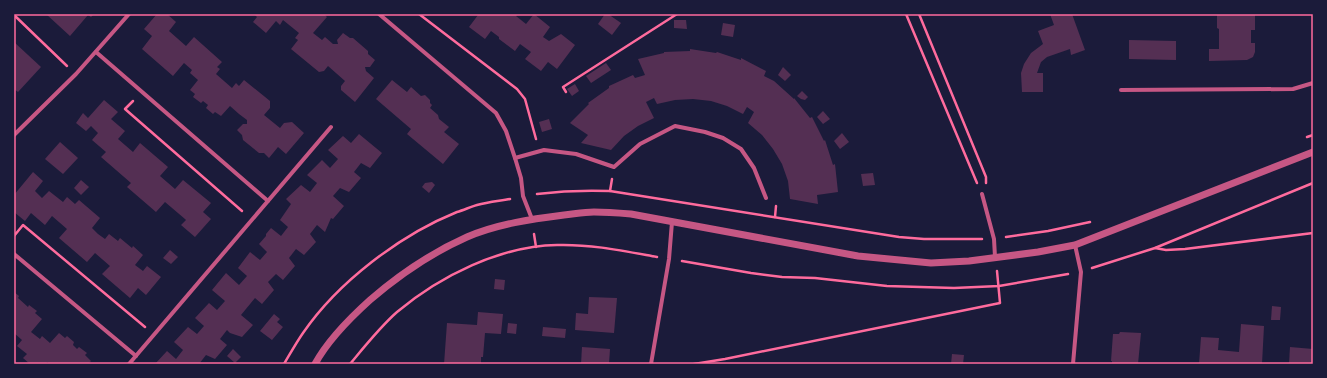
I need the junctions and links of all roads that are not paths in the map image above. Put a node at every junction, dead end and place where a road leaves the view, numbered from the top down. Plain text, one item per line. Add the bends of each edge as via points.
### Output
1 (129, 14) edge
2 (379, 14) edge
3 (96, 52) junction
4 (1313, 83) edge
5 (1120, 90) dead end
6 (331, 127) dead end
7 (14, 135) edge
8 (1313, 152) edge
9 (515, 158) junction
10 (982, 194) road end
11 (766, 198) dead end
12 (268, 200) junction
13 (532, 219) junction
14 (672, 222) junction
15 (1075, 245) junction
16 (14, 254) edge
17 (995, 257) junction
18 (136, 356) junction
19 (129, 364) edge
20 (315, 364) edge
21 (651, 364) edge
22 (1073, 364) edge

1 - 3 street
2 - 9 street via 496,113 506,131
3 - 7 street
3 - 12 street
4 - 5 street via 1294,89
6 - 12 street
8 - 15 street
9 - 11 street via 544,150 576,154 614,167 640,144 674,126 723,138 741,149 754,168
9 - 13 street
10 - 17 street via 994,239
12 - 18 street
13 - 14 street via 593,212 631,214
13 - 20 street via 467,237 411,268 355,314 334,337
14 - 17 street via 858,256 931,263
14 - 21 street via 670,259
15 - 17 street
15 - 22 street via 1081,272
16 - 18 street
18 - 19 street

